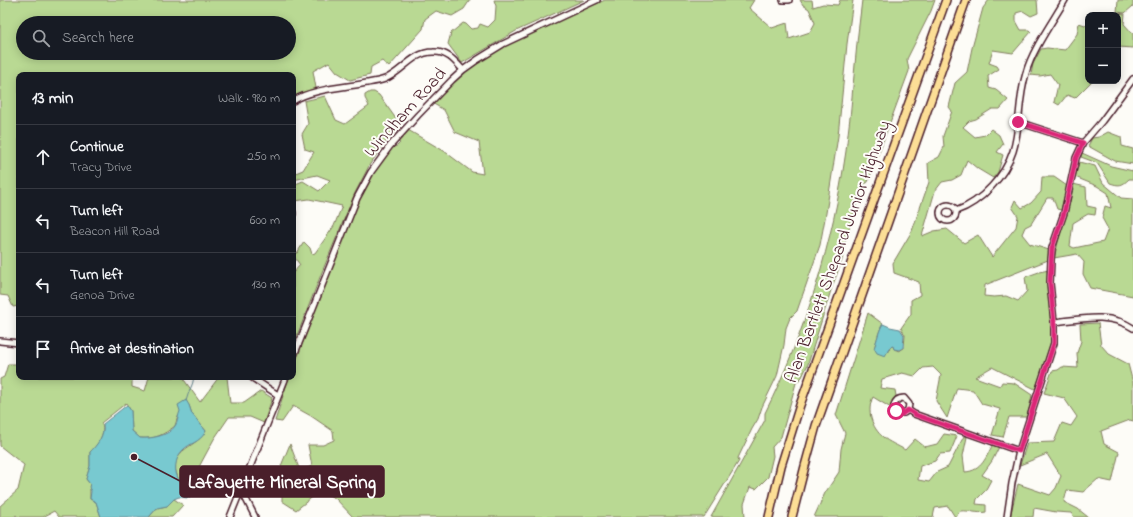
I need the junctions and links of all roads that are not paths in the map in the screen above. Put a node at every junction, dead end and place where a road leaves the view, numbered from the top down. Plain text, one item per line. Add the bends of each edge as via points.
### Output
1 (597, 0) edge
2 (783, 0) edge
3 (789, 0) edge
4 (946, 0) edge
5 (966, 0) edge
6 (1065, 0) edge
7 (463, 70) junction
8 (1133, 79) edge
9 (296, 100) edge
10 (1018, 122) junction
11 (1083, 143) junction
12 (956, 211) dead end
13 (1054, 322) junction
14 (1133, 328) edge
15 (0, 341) edge
16 (16, 343) edge
17 (296, 351) edge
18 (256, 380) edge
19 (285, 380) edge
20 (278, 395) junction
21 (908, 410) dead end
22 (1019, 451) junction
23 (241, 489) junction
24 (230, 517) edge
25 (255, 517) edge
26 (769, 517) edge
27 (792, 517) edge
28 (1007, 517) edge

1 - 7 street, Windham Road via 503,44
2 - 3 street
4 - 26 highway, Alan Bartlett Shepard Junior Highway via 798,411
5 - 27 highway, Alan Bartlett Shepard Junior Highway via 816,426
6 - 10 street via 1029,62
7 - 9 street via 445,54 429,52 416,57 386,79 309,93
7 - 17 street, Windham Road via 406,128 371,172
8 - 11 street
10 - 11 street
10 - 12 street via 1014,151 1004,172 980,198
11 - 13 street via 1076,158 1064,213 1052,248 1050,283
13 - 14 street via 1106,317
13 - 22 street via 1053,349
15 - 16 street
18 - 20 street
19 - 20 street
20 - 23 street
21 - 22 street
22 - 28 street
23 - 24 street
23 - 25 street

